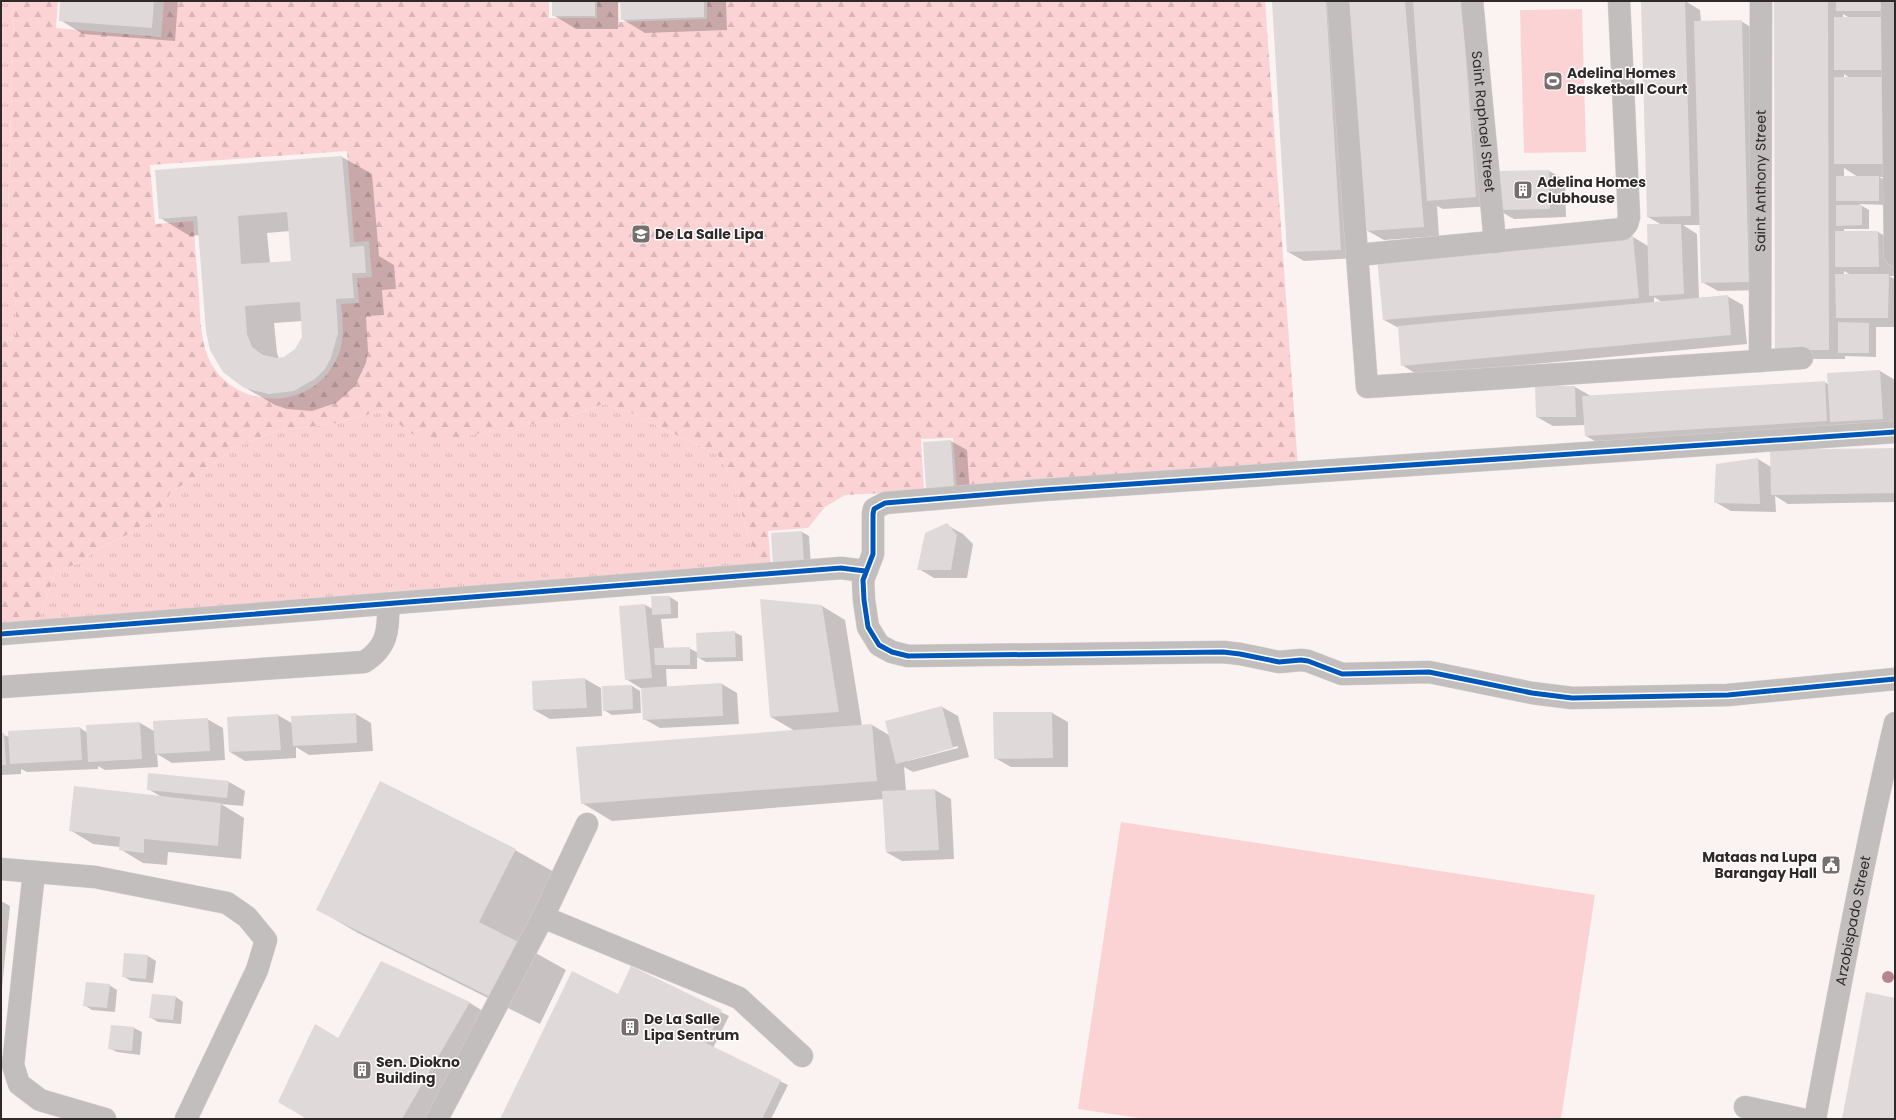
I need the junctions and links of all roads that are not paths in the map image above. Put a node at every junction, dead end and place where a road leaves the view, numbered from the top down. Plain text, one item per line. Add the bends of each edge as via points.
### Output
1 (1338, 1) edge
2 (1472, 1) edge
3 (1619, 1) edge
4 (1761, 1) edge
5 (1892, 1) edge
6 (1495, 242) junction
7 (1358, 255) junction
8 (1895, 255) edge
9 (1802, 358) dead end
10 (1760, 361) junction
11 (1895, 432) edge
12 (865, 572) junction
13 (388, 604) junction
14 (1, 634) edge
15 (1895, 679) edge
16 (1, 687) edge
17 (1895, 722) edge
18 (587, 824) dead end
19 (1, 869) edge
20 (34, 872) junction
21 (542, 917) junction
22 (802, 1056) dead end
23 (1745, 1107) dead end
24 (105, 1119) edge
25 (186, 1119) edge
26 (437, 1119) edge
27 (1802, 1119) edge
28 (1815, 1119) edge

1 - 7 street
2 - 6 street, Saint Raphael Street
3 - 6 street via 1629,217 1626,227
4 - 10 street, Saint Anthony Street
5 - 8 street
6 - 7 street
7 - 10 street via 1367,387
9 - 10 street
11 - 12 street via 885,503 874,509 873,554
12 - 13 street via 841,568
12 - 15 street via 865,611 873,638 879,645 892,652 908,656 1229,653 1279,662 1308,661 1342,674 1429,672 1532,693 1572,698 1728,695
13 - 14 street
13 - 16 street via 388,628 385,637 375,655 364,662
17 - 28 street, Arzobispado Street via 1850,928
18 - 21 street
19 - 20 street
20 - 24 street via 13,1065 19,1084 40,1100
20 - 25 street via 95,877 228,903 247,917 266,940 257,970
21 - 22 street via 739,998
21 - 26 street
23 - 27 street

